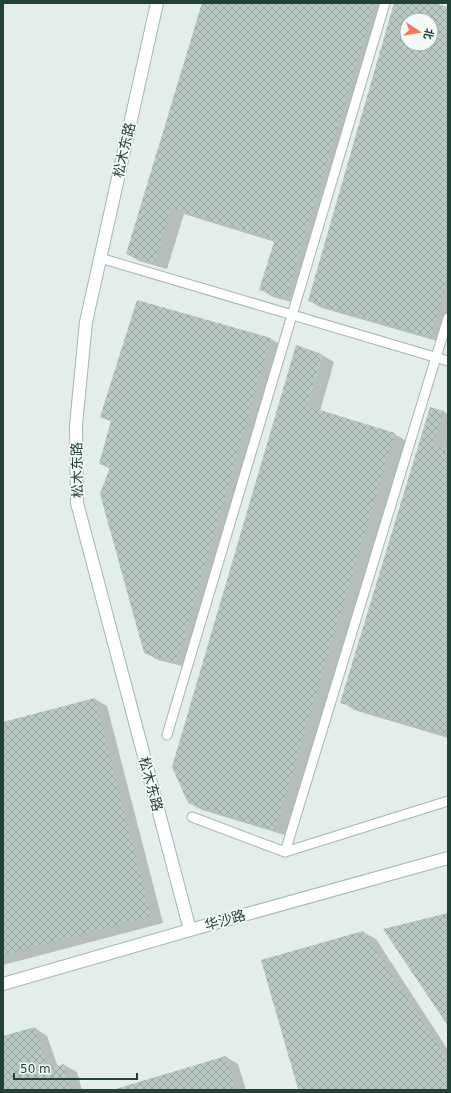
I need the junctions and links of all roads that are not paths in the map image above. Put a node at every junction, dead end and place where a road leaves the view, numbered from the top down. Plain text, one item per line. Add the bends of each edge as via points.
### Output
1 (157, 3) edge
2 (386, 3) edge
3 (100, 258) junction
4 (293, 315) junction
5 (448, 318) edge
6 (436, 357) junction
7 (448, 361) edge
8 (167, 734) dead end
9 (448, 801) edge
10 (192, 817) dead end
11 (285, 852) junction
12 (448, 858) edge
13 (190, 930) junction
14 (3, 984) edge

1 - 3 street, 松木东路
2 - 4 lane
3 - 4 lane
3 - 13 street, 松木东路 via 84,337 76,425 77,503
4 - 6 lane
4 - 8 lane
5 - 6 lane
6 - 7 lane
6 - 11 lane
9 - 11 lane
10 - 11 lane
12 - 13 street, 华沙路
13 - 14 street, 华沙路

